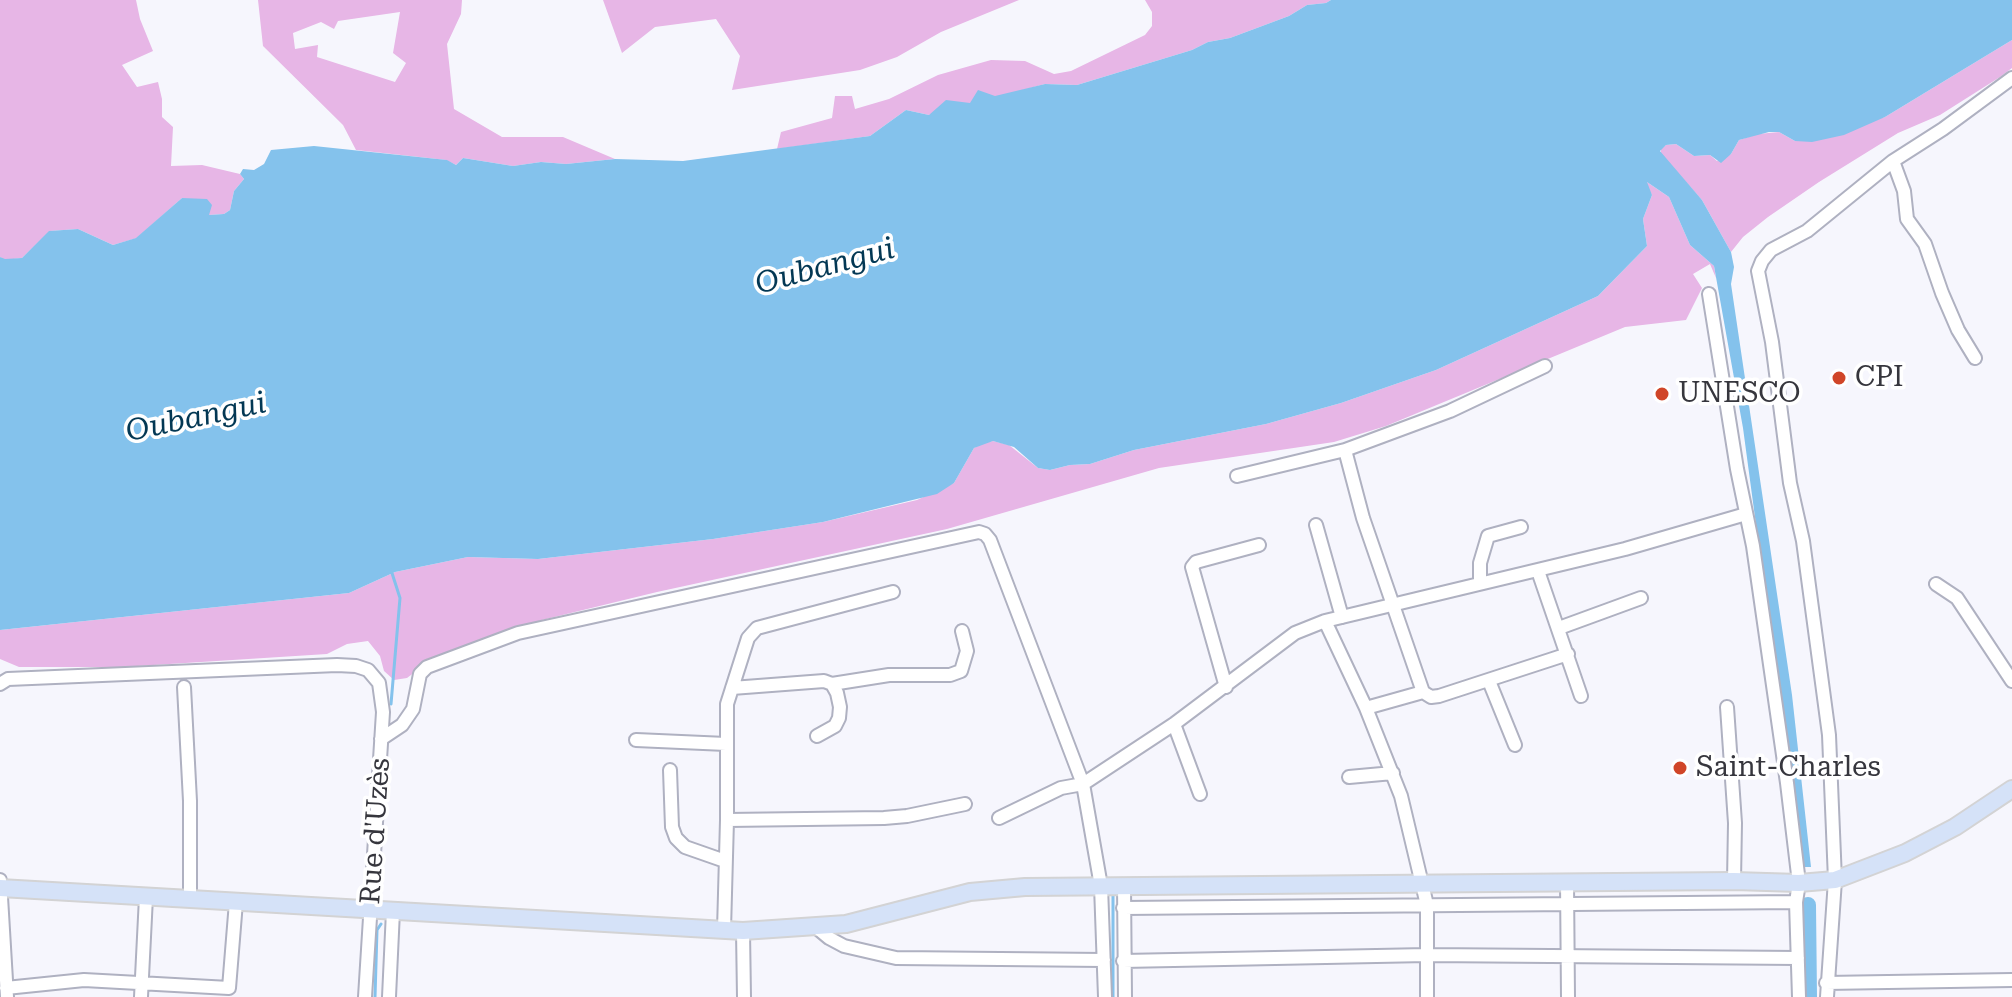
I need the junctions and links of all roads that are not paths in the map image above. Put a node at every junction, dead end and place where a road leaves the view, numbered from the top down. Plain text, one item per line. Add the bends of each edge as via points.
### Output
1 (2012, 78) edge
2 (1893, 161) junction
3 (1709, 294) dead end
4 (1975, 358) dead end
5 (1545, 366) dead end
6 (1345, 450) junction
7 (1237, 476) dead end
8 (1746, 514) junction
9 (1316, 525) dead end
10 (1521, 527) dead end
11 (1259, 545) dead end
12 (1538, 571) junction
13 (1480, 582) junction
14 (1936, 584) dead end
15 (893, 592) dead end
16 (1641, 598) dead end
17 (1392, 606) junction
18 (1342, 617) junction
19 (1325, 621) junction
20 (1559, 628) junction
21 (962, 631) dead end
22 (1568, 654) junction
23 (1489, 681) junction
24 (2012, 681) edge
25 (0, 684) edge
26 (832, 684) junction
27 (184, 687) dead end
28 (1226, 687) junction
29 (732, 688) junction
30 (1423, 692) junction
31 (1581, 696) dead end
32 (1727, 707) dead end
33 (1366, 708) junction
34 (1174, 724) junction
35 (817, 736) dead end
36 (381, 739) junction
37 (636, 740) dead end
38 (726, 744) junction
39 (1515, 745) dead end
40 (670, 770) dead end
41 (1393, 773) junction
42 (1349, 777) dead end
43 (1083, 784) junction
44 (2012, 789) edge
45 (1200, 794) dead end
46 (965, 804) dead end
47 (999, 818) dead end
48 (727, 820) junction
49 (725, 861) junction
50 (1835, 880) junction
51 (1734, 881) junction
52 (1567, 882) junction
53 (1423, 883) junction
54 (1799, 883) junction
55 (0, 885) edge
56 (1101, 886) junction
57 (1124, 886) junction
58 (146, 897) junction
59 (190, 899) junction
60 (236, 902) junction
61 (1796, 902) junction
62 (1568, 904) junction
63 (1427, 905) junction
64 (371, 908) junction
65 (1123, 908) junction
66 (393, 911) junction
67 (817, 928) junction
68 (724, 930) junction
69 (743, 931) junction
70 (1, 934) edge
71 (1427, 955) junction
72 (1569, 958) junction
73 (1798, 958) junction
74 (1104, 960) junction
75 (1123, 961) junction
76 (2012, 980) edge
77 (142, 982) junction
78 (1826, 983) junction
79 (6, 992) edge
80 (141, 997) edge
81 (365, 997) edge
82 (389, 997) edge
83 (744, 997) edge
84 (1105, 997) edge
85 (1125, 997) edge
86 (1427, 997) edge
87 (1568, 997) edge
88 (1799, 997) edge
89 (1827, 997) edge

1 - 2 street
2 - 4 street via 1907,219 1925,244 1958,330
2 - 50 street via 1807,231 1771,250 1758,271 1829,735
3 - 8 street
5 - 6 street via 1450,411
6 - 7 street
6 - 17 street
8 - 12 street
8 - 54 street
9 - 18 street
10 - 13 street via 1488,536
11 - 28 street via 1192,567
12 - 13 street
12 - 20 street
13 - 17 street
14 - 24 street via 1957,598
15 - 29 street via 757,628 748,638
16 - 20 street
17 - 18 street
17 - 30 street
18 - 19 street
19 - 28 street via 1281,642
19 - 33 street
20 - 22 street
21 - 26 street via 966,662 961,671
22 - 23 street
22 - 31 street
23 - 30 street via 1439,696
23 - 39 street
25 - 36 street, Rue d'Uzès via 8,679 356,666 379,683
26 - 29 street
26 - 35 street via 839,718
27 - 59 street
28 - 34 street
29 - 38 street
30 - 33 street
32 - 51 street
33 - 41 street
34 - 43 street
34 - 45 street
36 - 43 street via 402,725 413,709 420,674 427,667 518,633 979,532 990,540
36 - 64 street, Rue d'Uzès
37 - 38 street
38 - 48 street
40 - 49 street via 676,838 685,847
41 - 42 street
41 - 53 street
43 - 47 street via 1061,788
43 - 56 street
44 - 50 main road via 1905,853
46 - 48 street via 884,818
48 - 49 street
49 - 68 street
50 - 54 main road
50 - 78 street
51 - 52 main road
51 - 54 main road
52 - 53 main road
52 - 62 street
53 - 57 main road
53 - 63 street
54 - 61 street
55 - 58 main road
55 - 70 street
56 - 57 main road
56 - 67 main road via 970,892
56 - 74 street
57 - 65 street
58 - 59 main road
58 - 77 street
59 - 60 main road
60 - 64 main road
60 - 77 street via 229,988
61 - 62 street
61 - 73 street
62 - 63 street
62 - 72 street
63 - 65 street
63 - 71 street
64 - 66 main road
64 - 81 street, Rue d'Uzès
65 - 75 street
66 - 68 main road
66 - 82 street
67 - 69 main road
67 - 74 street via 844,946 896,958
68 - 69 main road
69 - 83 street
70 - 79 street
71 - 72 street
71 - 75 street
71 - 86 street
72 - 73 street
72 - 87 street
73 - 88 street
74 - 84 street
75 - 85 street
76 - 78 street
77 - 79 street via 84,980
77 - 80 street
78 - 89 street

